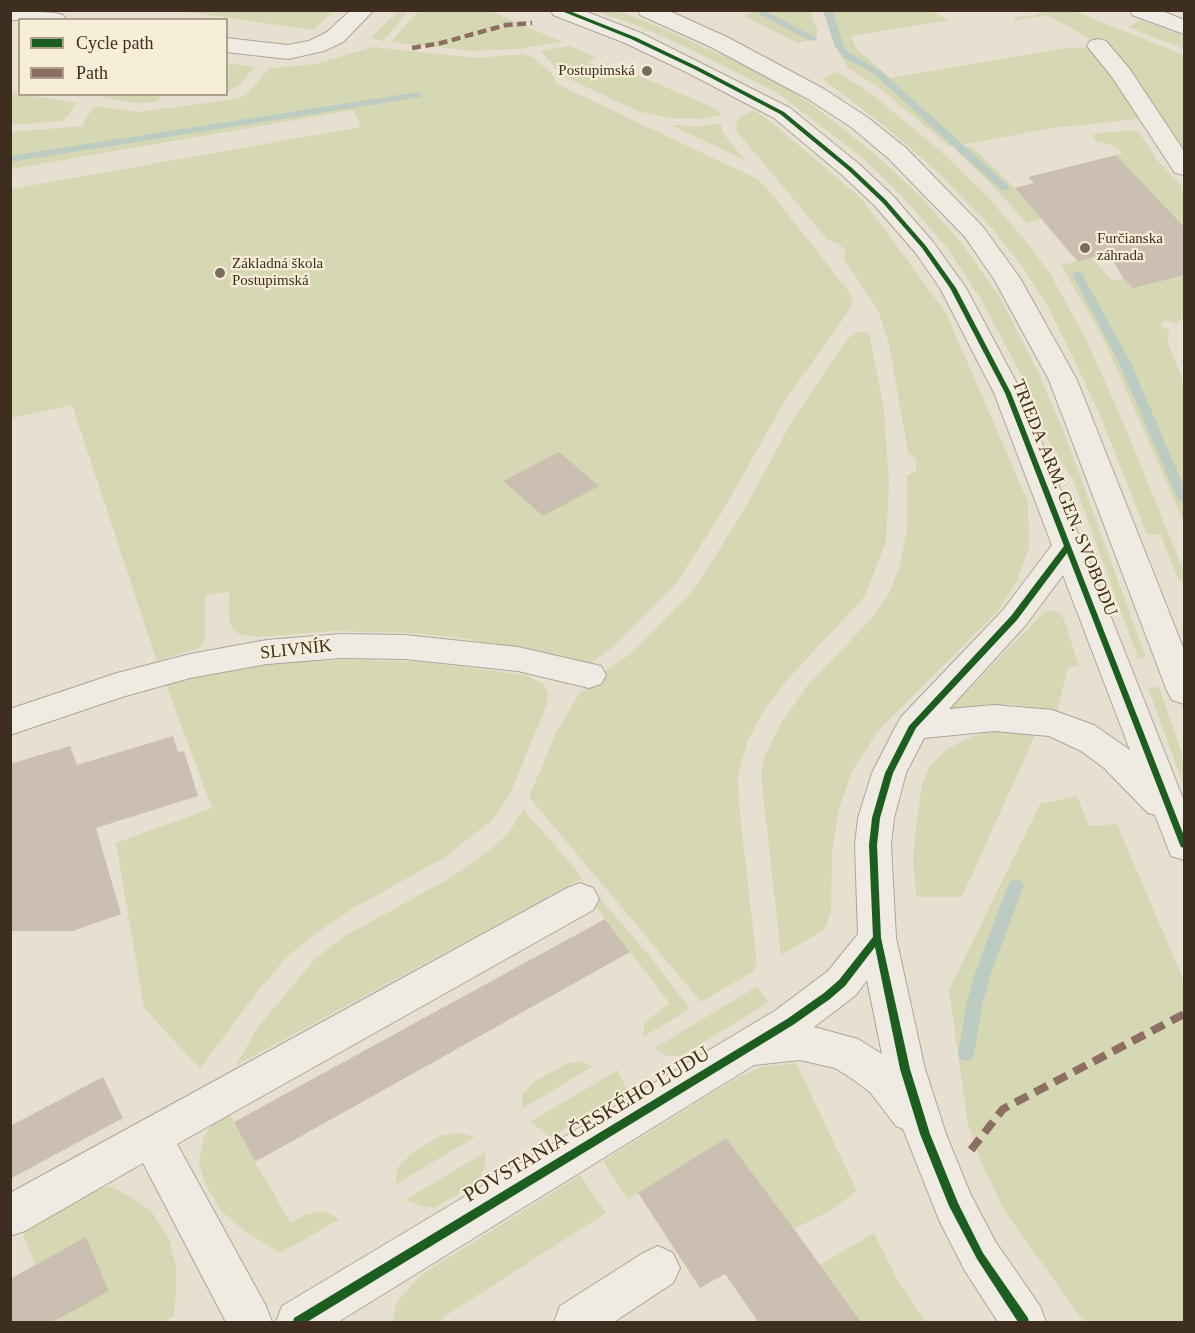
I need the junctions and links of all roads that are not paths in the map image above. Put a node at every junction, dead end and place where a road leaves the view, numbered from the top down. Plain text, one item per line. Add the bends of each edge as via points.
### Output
1 (364, 10) edge
2 (561, 10) edge
3 (648, 10) edge
4 (1140, 10) edge
5 (10, 13) edge
6 (42, 18) edge
7 (1185, 28) edge
8 (228, 45) edge
9 (1098, 46) dead end
10 (1185, 168) edge
11 (1068, 546) junction
12 (589, 675) dead end
13 (1185, 691) edge
14 (10, 722) edge
15 (913, 726) junction
16 (1170, 813) junction
17 (1185, 845) edge
18 (580, 899) dead end
19 (877, 938) junction
20 (744, 1050) junction
21 (925, 1134) junction
22 (151, 1137) junction
23 (10, 1216) edge
24 (658, 1268) dead end
25 (324, 1316) edge
26 (250, 1323) edge
27 (576, 1323) edge
28 (1024, 1323) edge

1 - 8 street via 335,36 316,46 288,52
2 - 11 street, TRIEDA ARM. GEN. SVOBODU via 643,43 782,113 884,201 924,247 977,332 1008,393
3 - 13 street via 729,47 859,122 897,153 974,232 1007,278 1063,380
4 - 7 street
5 - 6 street
9 - 10 street via 1128,82
11 - 15 street via 1014,618
11 - 16 street, TRIEDA ARM. GEN. SVOBODU
12 - 14 street, SLIVNÍK via 518,659 405,647 341,646 267,652 171,671
15 - 16 street via 994,718 1052,723 1082,734 1109,753
15 - 19 street via 889,773 876,818 873,873
16 - 17 street, TRIEDA ARM. GEN. SVOBODU
18 - 22 street
19 - 20 street, POVSTANIA ČESKÉHO ĽUDU via 827,996
19 - 21 street via 905,1069
20 - 21 street via 800,1042 844,1053 884,1079
20 - 25 street, POVSTANIA ČESKÉHO ĽUDU
21 - 28 street via 954,1206 980,1256
22 - 23 street
22 - 26 street
24 - 27 street

